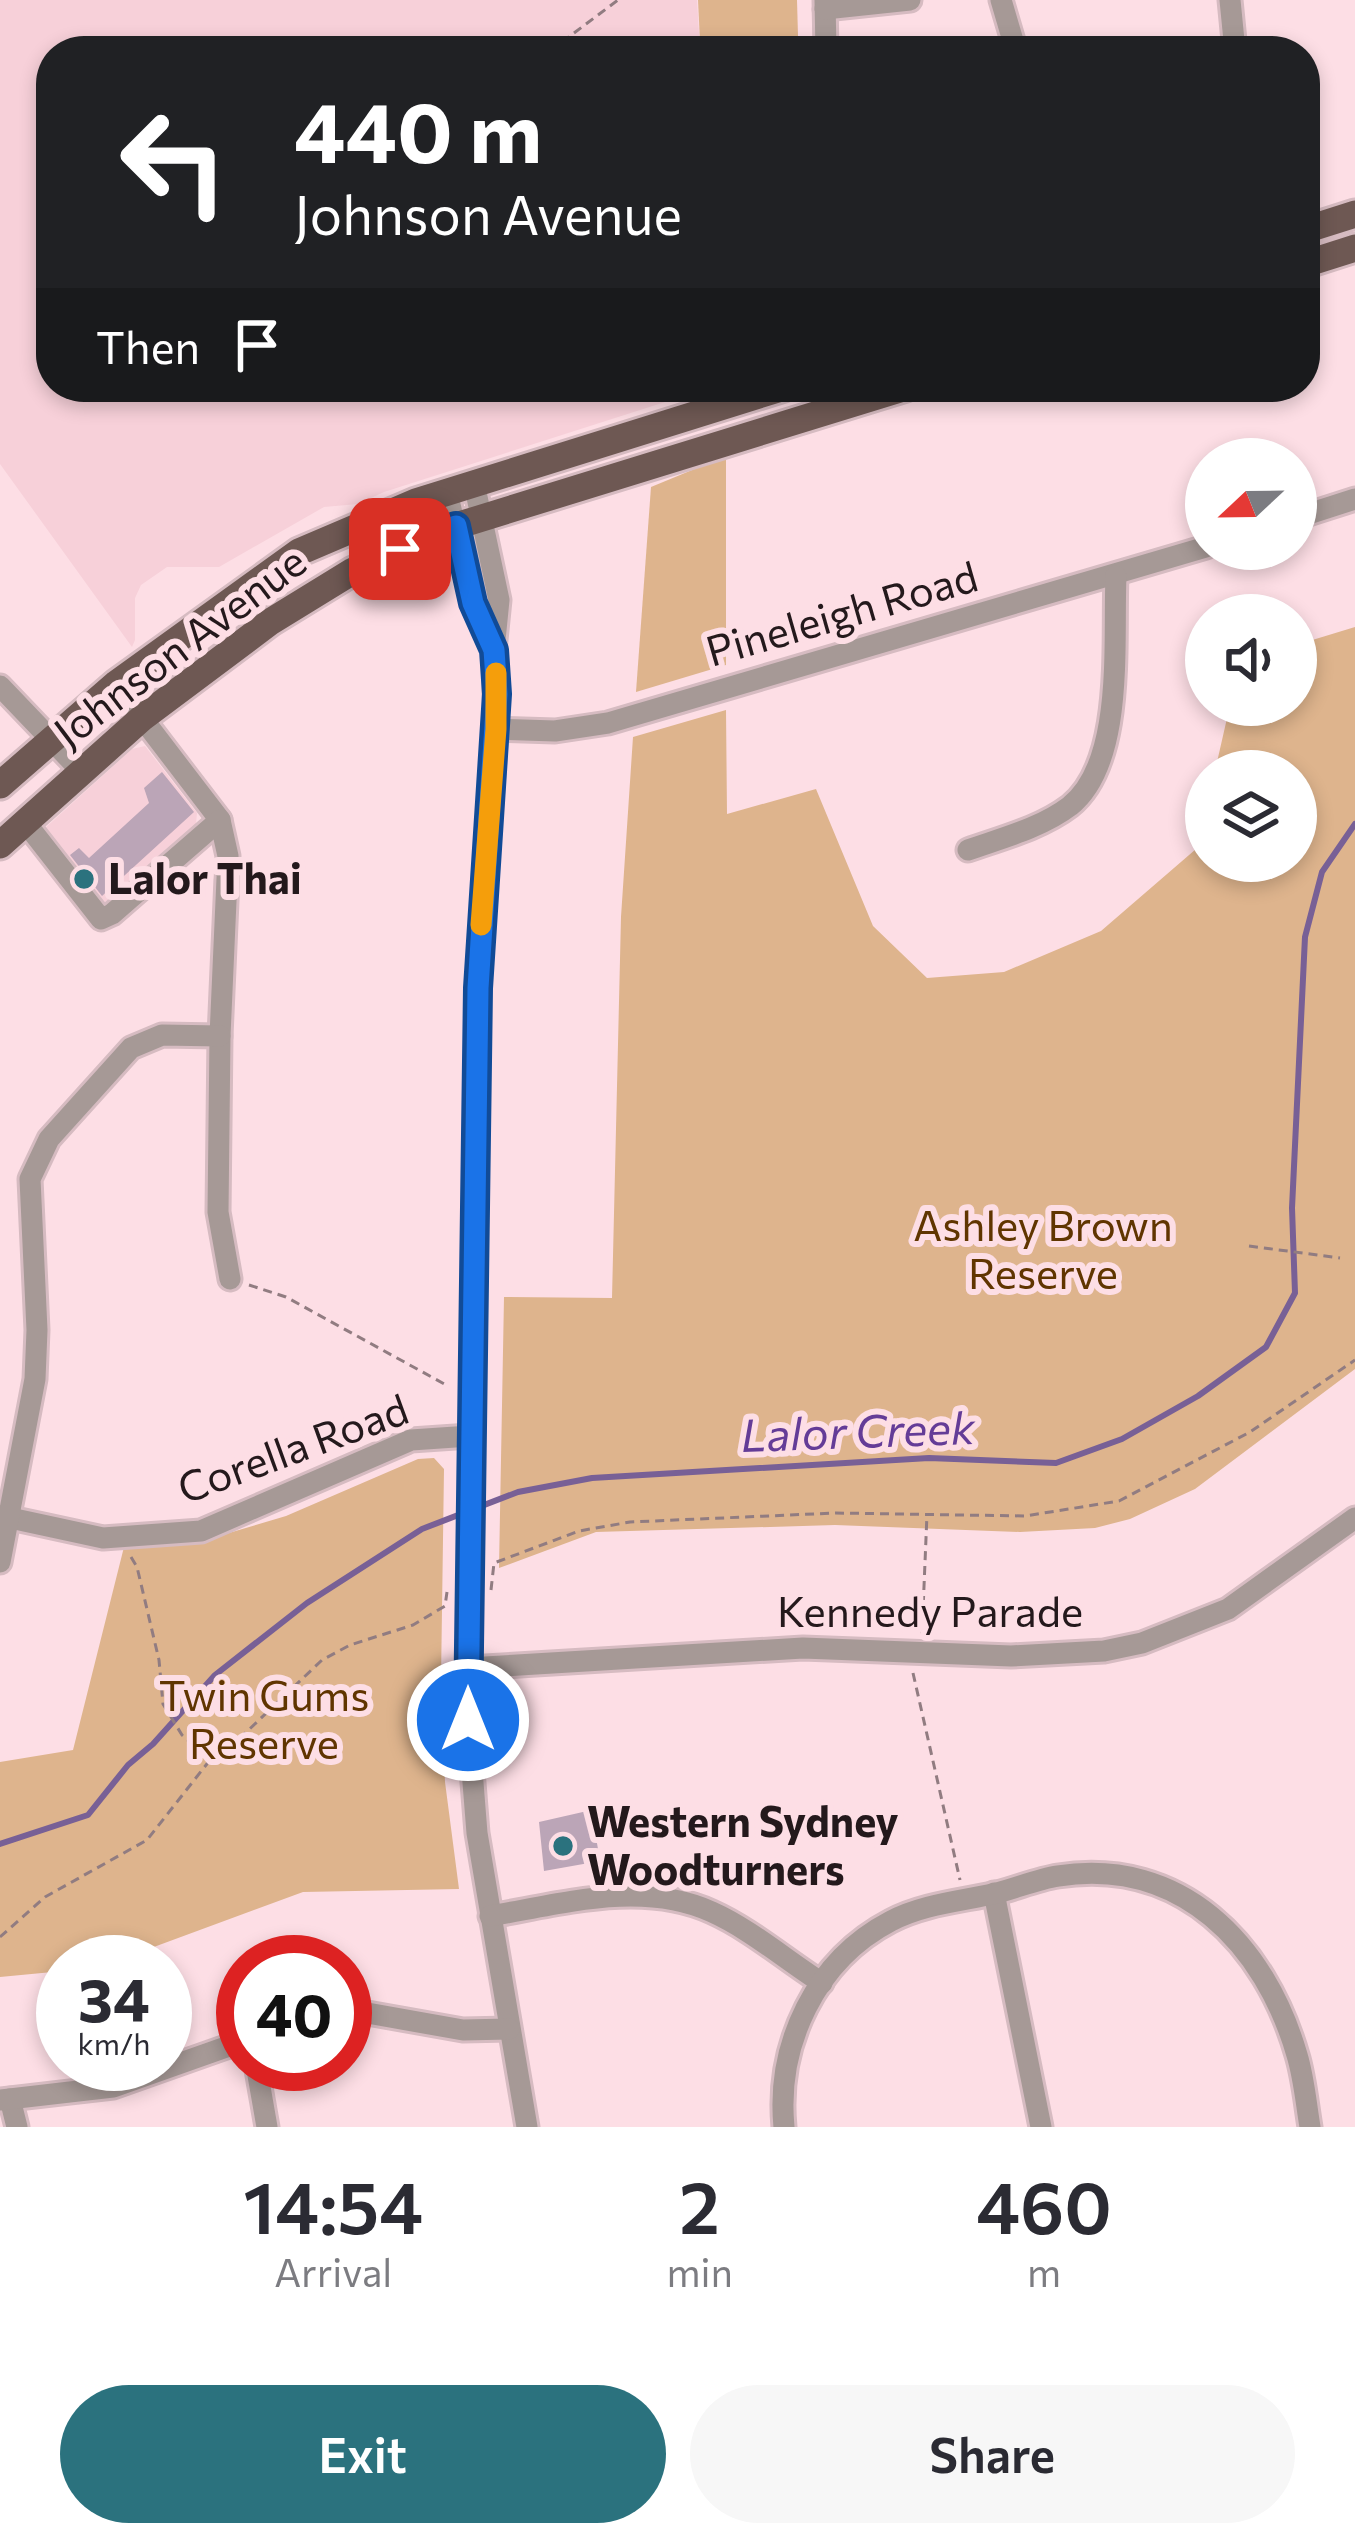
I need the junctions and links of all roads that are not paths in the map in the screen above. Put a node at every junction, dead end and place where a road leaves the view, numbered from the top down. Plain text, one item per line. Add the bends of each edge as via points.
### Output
1 (910, 0) edge
2 (1001, 0) edge
3 (1230, 0) edge
4 (825, 4) edge
5 (826, 36) edge
6 (1012, 36) edge
7 (1233, 36) edge
8 (1355, 214) edge
9 (1320, 225) edge
10 (1355, 248) edge
11 (1320, 259) edge
12 (736, 402) edge
13 (858, 402) edge
14 (460, 488) junction
15 (1355, 499) edge
16 (1317, 511) edge
17 (470, 522) junction
18 (1185, 554) edge
19 (1116, 576) junction
20 (116, 684) junction
21 (0, 686) edge
22 (142, 718) junction
23 (496, 729) junction
24 (52, 739) junction
25 (83, 773) junction
26 (0, 785) edge
27 (220, 820) junction
28 (25, 822) junction
29 (0, 845) edge
30 (968, 850) dead end
31 (220, 1036) junction
32 (230, 1279) road end
33 (470, 1436) junction
34 (6, 1516) edge
35 (1355, 1518) edge
36 (0, 1562) edge
37 (468, 1668) junction
38 (994, 1893) junction
39 (490, 1916) junction
40 (822, 1983) junction
41 (372, 2014) edge
42 (509, 2029) junction
43 (216, 2051) edge
44 (261, 2091) edge
45 (5, 2100) edge
46 (17, 2127) edge
47 (267, 2127) edge
48 (526, 2127) edge
49 (784, 2127) edge
50 (1041, 2127) edge
51 (1310, 2127) edge

1 - 4 street
2 - 6 street
3 - 7 street
4 - 5 street
8 - 9 main road
10 - 11 main road
12 - 14 main road, Johnson Avenue
13 - 17 main road, Johnson Avenue
14 - 17 street
14 - 20 main road, Johnson Avenue via 299,552
15 - 16 street
17 - 22 main road, Johnson Avenue via 306,597
17 - 23 street via 473,603 494,650
18 - 19 street, Pineleigh Road
19 - 23 street, Pineleigh Road via 608,723
19 - 30 street via 1110,715 1095,777 1050,818
20 - 22 street
20 - 24 main road, Johnson Avenue
21 - 24 street
22 - 25 main road, Johnson Avenue
22 - 27 street
23 - 33 street via 478,988
24 - 25 street
24 - 26 main road, Johnson Avenue
25 - 28 main road, Johnson Avenue
27 - 28 street via 100,919
27 - 31 street via 228,856
28 - 29 main road, Johnson Avenue
31 - 32 street via 218,1212
31 - 34 street via 162,1035 131,1048 49,1139 30,1179 35,1379
33 - 34 street, Corella Road via 411,1440 200,1531 103,1538
33 - 37 street
34 - 36 street
35 - 37 street, Kennedy Parade via 1228,1609 1142,1643 1064,1656 803,1648
37 - 39 street via 472,1793
38 - 40 street via 893,1919 848,1948
38 - 50 street
38 - 51 street via 1058,1876 1126,1875 1179,1892 1206,1911 1261,1972 1283,2015
39 - 40 street via 632,1895 677,1900 714,1912
39 - 42 street
40 - 49 street via 791,2040
41 - 42 street
42 - 48 street
43 - 45 street via 113,2087
44 - 47 street
45 - 46 street

